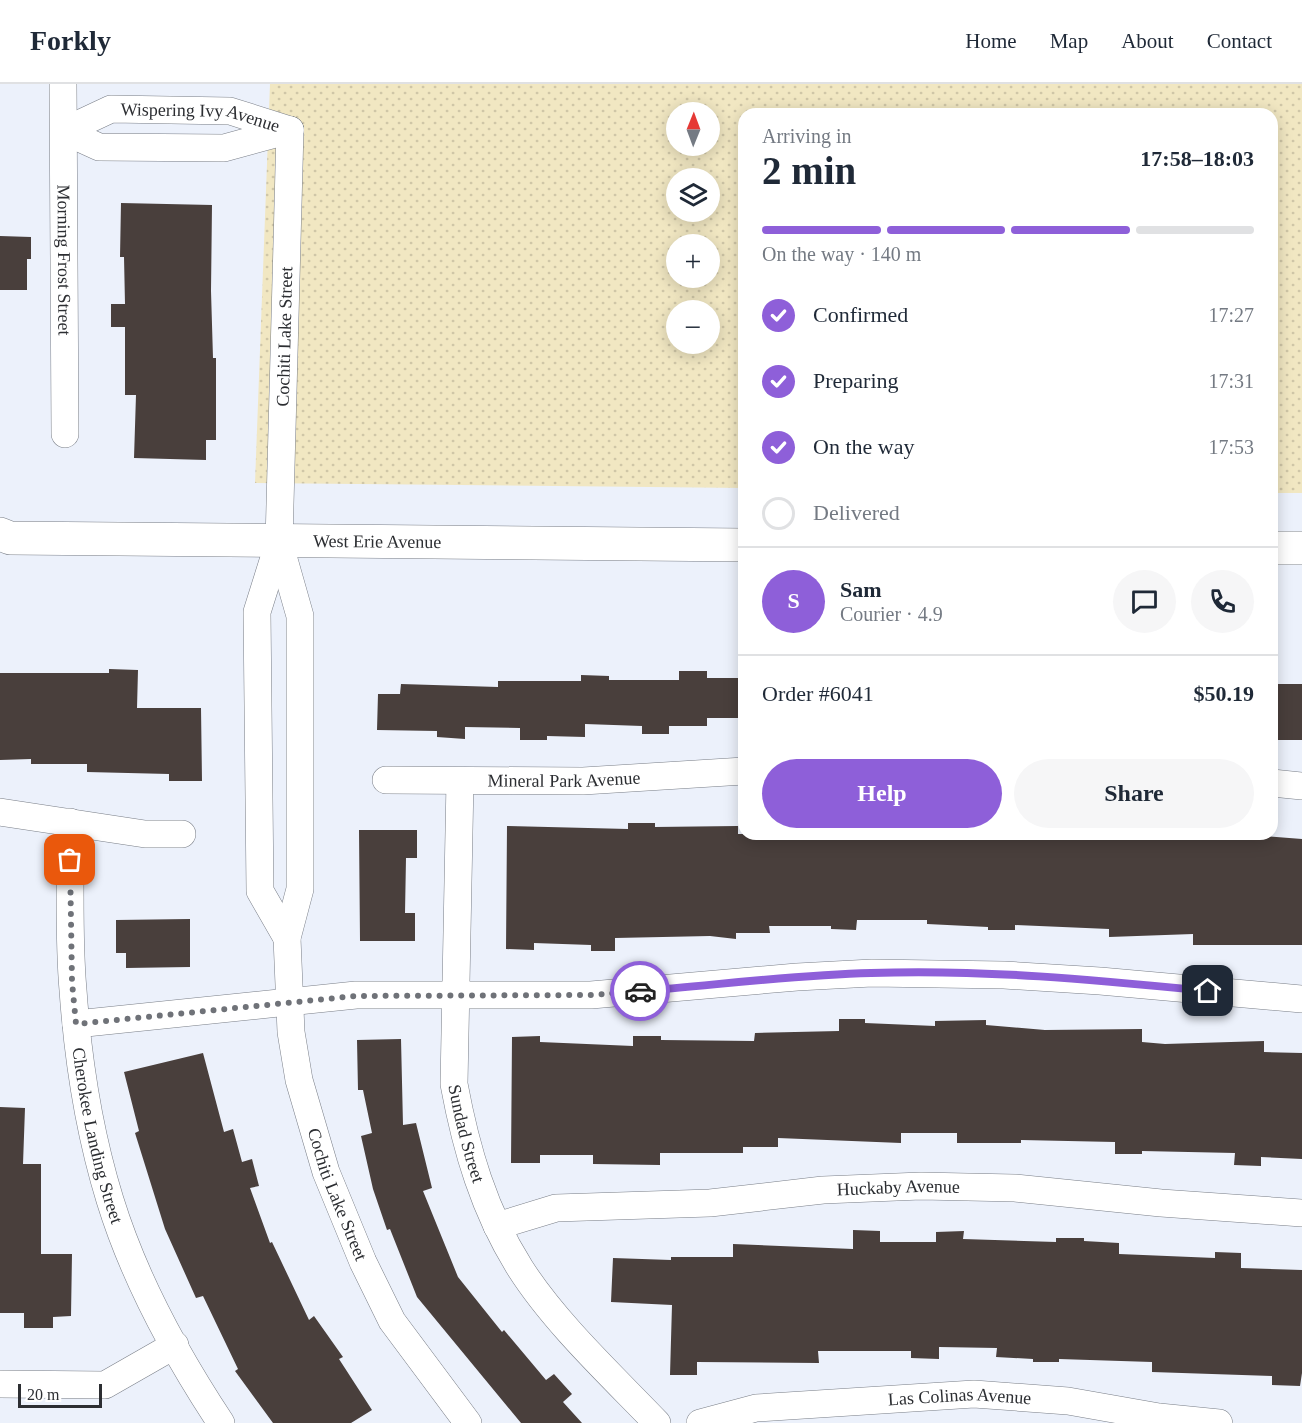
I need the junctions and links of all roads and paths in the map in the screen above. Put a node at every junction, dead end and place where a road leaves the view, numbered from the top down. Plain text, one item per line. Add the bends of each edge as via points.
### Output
1 (63, 84) edge
2 (290, 130) junction
3 (63, 131) junction
4 (65, 434) dead end
5 (3, 538) edge
6 (279, 542) junction
7 (738, 545) edge
8 (1278, 548) edge
9 (1302, 548) edge
10 (738, 771) edge
11 (386, 780) dead end
12 (460, 781) junction
13 (1278, 784) edge
14 (1302, 786) edge
15 (0, 812) edge
16 (70, 822) junction
17 (182, 834) dead end
18 (286, 938) junction
19 (455, 994) junction
20 (1302, 999) edge
21 (290, 1004) junction
22 (76, 1024) junction
23 (1302, 1213) edge
24 (497, 1226) junction
25 (175, 1345) junction
26 (0, 1384) edge
27 (221, 1423) edge
28 (468, 1423) edge
29 (657, 1423) edge
30 (700, 1423) edge
31 (1219, 1423) edge

1 - 3 street, Morning Frost Street
2 - 3 street, Wispering Ivy Avenue via 224,148 99,147
2 - 3 street, Wispering Ivy Avenue via 230,111 111,109
2 - 6 street, Cochiti Lake Street
3 - 4 street, Morning Frost Street
5 - 6 street, West Erie Avenue
6 - 7 street, West Erie Avenue
6 - 18 street, Cochiti Lake Street via 300,616 300,889
6 - 18 street, Cochiti Lake Street via 256,612 260,891
8 - 9 street
10 - 12 street, Mineral Park Avenue via 583,780
11 - 12 street, Mineral Park Avenue
12 - 19 street, Sundad Street
13 - 14 street
15 - 16 street
16 - 17 street via 145,834
16 - 22 street, Cherokee Landing Street
18 - 21 street, Cochiti Lake Street
19 - 20 street via 591,995 797,976 938,973 1100,981
19 - 21 street via 356,996
19 - 24 street, Sundad Street via 454,1084 478,1183
21 - 22 street
21 - 28 street, Cochiti Lake Street via 299,1080 326,1172 363,1262 392,1321
22 - 25 street, Cherokee Landing Street via 86,1098 110,1202 149,1298
23 - 24 street, Huckaby Avenue via 1016,1188 921,1186 823,1190 698,1204 556,1208
24 - 29 street, Sundad Street via 546,1304
25 - 26 street via 105,1385
25 - 27 street, Cherokee Landing Street
30 - 31 street, Las Colinas Avenue via 756,1408 974,1394 1068,1401

